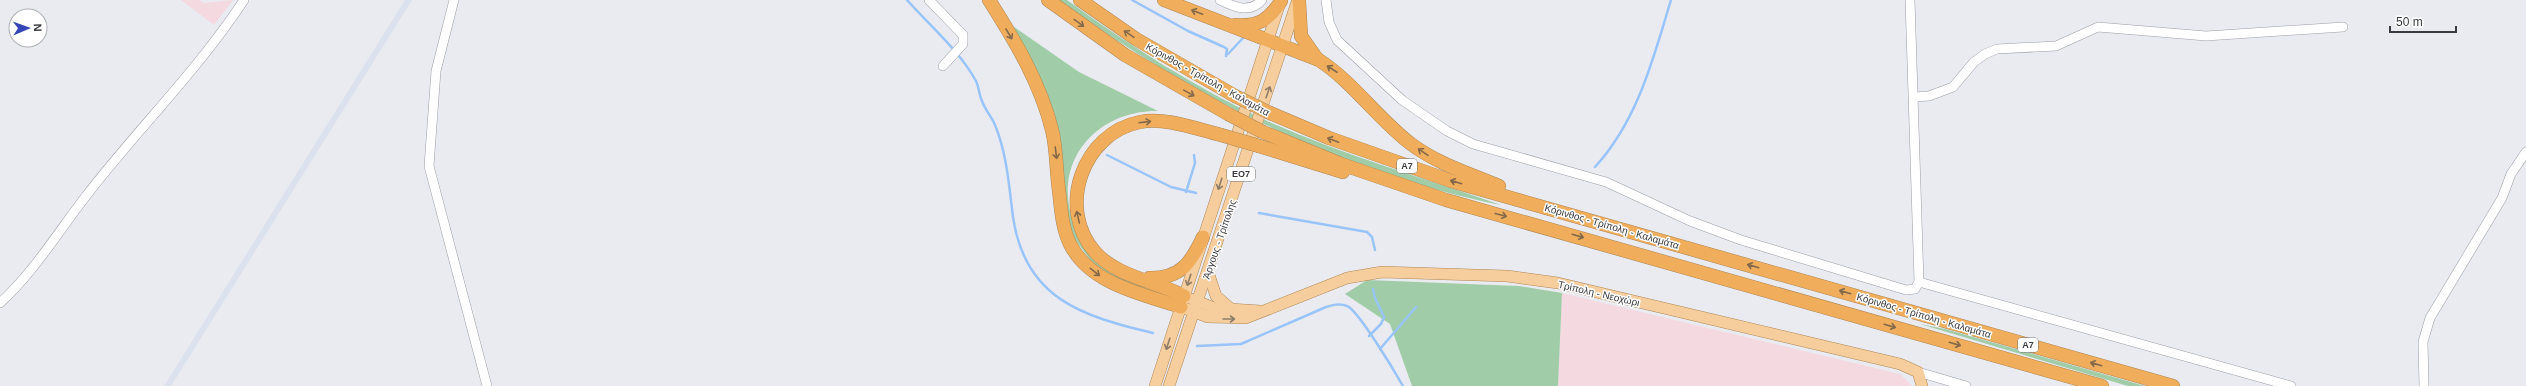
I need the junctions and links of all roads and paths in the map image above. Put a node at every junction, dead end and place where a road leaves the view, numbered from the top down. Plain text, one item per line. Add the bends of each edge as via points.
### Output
1 (244, 0) edge
2 (454, 0) edge
3 (928, 0) edge
4 (989, 0) edge
5 (1048, 0) edge
6 (1080, 0) edge
7 (1164, 0) edge
8 (1220, 0) edge
9 (1262, 0) edge
10 (1281, 0) edge
11 (1298, 0) edge
12 (1326, 0) edge
13 (1910, 0) edge
14 (1230, 24) junction
15 (2343, 27) dead end
16 (1267, 40) junction
17 (1284, 47) junction
18 (1318, 60) junction
19 (943, 66) dead end
20 (1914, 97) junction
21 (2526, 152) edge
22 (1397, 183) junction
23 (1547, 208) junction
24 (1203, 237) junction
25 (1208, 272) junction
26 (1143, 278) junction
27 (1919, 282) junction
28 (1182, 302) junction
29 (0, 303) edge
30 (1196, 307) junction
31 (1231, 309) junction
32 (1263, 311) junction
33 (1918, 372) junction
34 (487, 386) edge
35 (1155, 386) edge
36 (1169, 386) edge
37 (1922, 386) edge
38 (1966, 386) edge
39 (2102, 386) edge
40 (2172, 386) edge
41 (2291, 386) edge
42 (2424, 386) edge

1 - 29 street via 223,31 86,196 41,258
2 - 34 street via 436,71 429,166
3 - 19 street via 963,36 963,44
4 -> 28 highway via 1034,76 1044,103 1056,151 1062,217 1074,249 1101,276 1132,291
5 -> 22 highway, Κόρινθος - Τρίπολη - Καλαμάτα / Α7, bridge via 1125,55 1228,114 1322,157
23 -> 6 highway, Κόρινθος - Τρίπολη - Καλαμάτα / Α7, bridge via 1385,159 1270,113 1235,96 1142,42
14 -> 7 highway
8 - 9 street via 1247,9 1253,8
10 - 14 highway via 1262,22 1255,25
10 - 16 main road, Άργους - Τρίπολης / ΕΟ7
11 - 17 main road, Άργους - Τρίπολης / ΕΟ7
11 - 18 highway via 1301,36
12 - 27 street via 1329,22 1337,40 1402,100 1441,127 1473,144 1606,182 1690,221 1771,249 1898,288 1911,290
13 - 20 street
14 - 16 highway
15 - 20 street via 2206,36 2098,27 2056,46 1997,49 1979,58 1953,87 1929,96
16 - 17 highway
16 -> 24 main road, Άργους - Τρίπολης / ΕΟ7
17 - 18 highway
25 -> 17 main road, Άργους - Τρίπολης / ΕΟ7
23 -> 18 highway via 1426,154 1409,142 1339,73
20 - 27 street
21 - 42 street via 2511,174 2502,198 2430,318 2423,342
26 -> 22 highway, bridge via 1109,265 1094,252 1083,233 1077,199 1087,162 1094,150 1112,134 1140,122 1166,123 1221,135 1357,177
22 -> 39 highway, Κόρινθος - Τρίπολη - Καλαμάτα / Α7 via 1446,200
40 -> 23 highway, Κόρινθος - Τρίπολη - Καλαμάτα / Α7
24 - 26 highway via 1183,270 1167,278
24 -> 28 main road, Άργους - Τρίπολης / ΕΟ7
25 - 30 main road, Άργους - Τρίπολης / ΕΟ7
25 - 31 main road via 1216,296
26 - 28 highway
27 - 41 street
28 - 30 main road
28 -> 35 main road, Άργους - Τρίπολης / ΕΟ7
30 - 31 main road, Τρίπολη - Νεοχώρι
30 -> 32 main road, Τρίπολη - Νεοχώρι via 1208,317 1228,319 1246,318
30 - 36 main road, Άργους - Τρίπολης / ΕΟ7
31 - 32 main road, Τρίπολη - Νεοχώρι
32 - 33 main road, Τρίπολη - Νεοχώρι via 1359,275 1408,273 1507,276 1624,298 1900,364
33 - 37 main road
33 - 38 street

